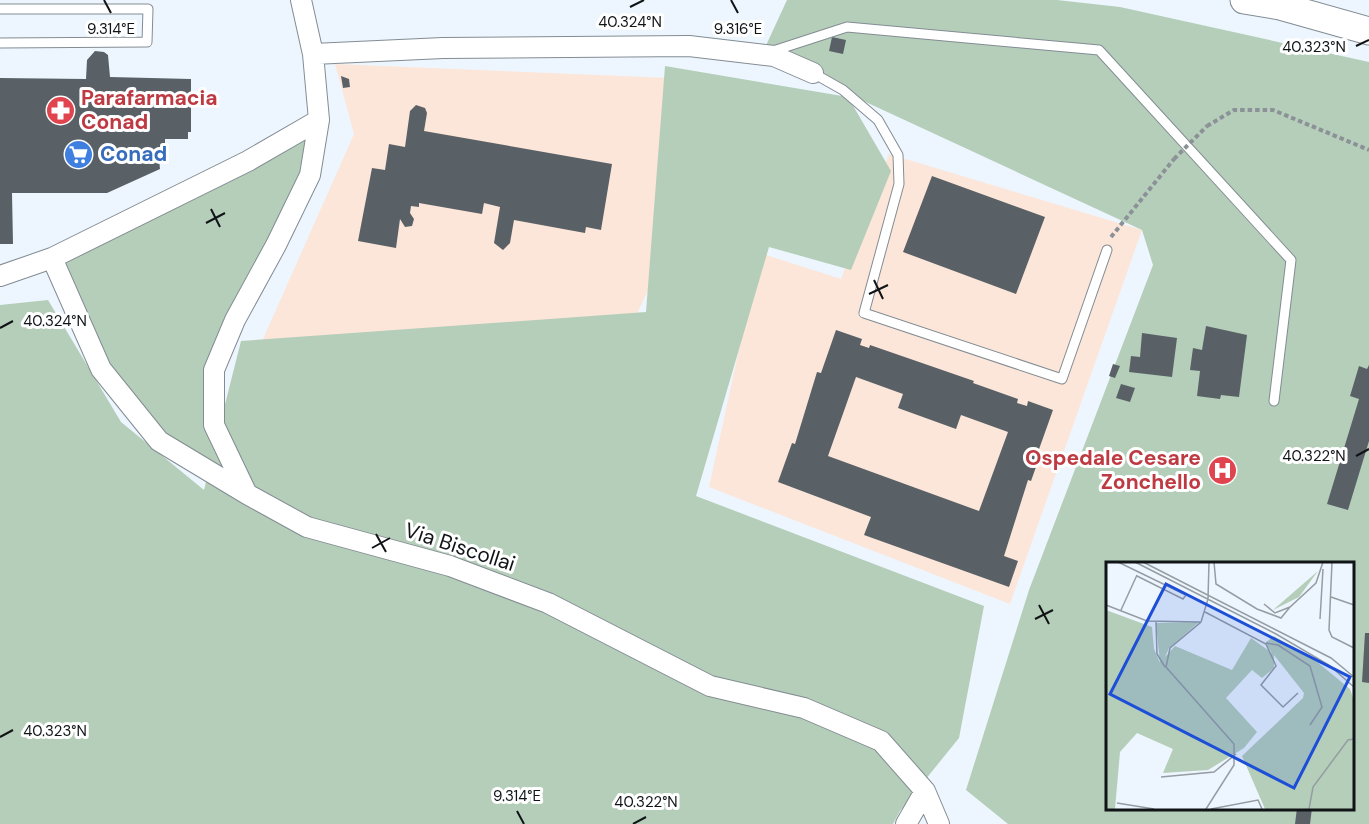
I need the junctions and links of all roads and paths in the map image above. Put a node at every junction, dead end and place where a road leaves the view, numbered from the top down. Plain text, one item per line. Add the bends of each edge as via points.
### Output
1 (301, 0) edge
2 (1244, 0) edge
3 (149, 4) edge
4 (0, 9) edge
5 (1369, 31) edge
6 (0, 43) edge
7 (313, 54) junction
8 (762, 54) junction
9 (813, 73) joint
10 (318, 120) junction
11 (1369, 150) edge
12 (1107, 250) joint
13 (52, 258) junction
14 (0, 276) edge
15 (1274, 401) dead end
16 (248, 494) junction
17 (925, 791) junction
18 (906, 824) edge
19 (939, 824) edge

1 - 7 street
2 - 5 main road
3 - 4 lane
3 - 6 lane via 147,42
7 - 8 street via 443,48 689,46
7 - 10 street
8 - 9 street
8 - 15 lane via 847,27 1099,50 1291,260
9 - 12 lane via 843,90 878,120 898,155 899,184 864,313 1062,379
10 - 13 street via 240,165
10 - 16 street via 309,175 235,320 214,370 214,425
11 - 12 path, bridge via 1273,110 1234,110 1207,126 1174,159 1112,234
13 - 14 street
13 - 16 street, Via Biscollai via 101,369 159,441
16 - 17 street, Via Biscollai via 307,527 450,566 548,603 710,686 804,708 881,741
17 - 18 street
17 - 19 street, Via Biscollai

